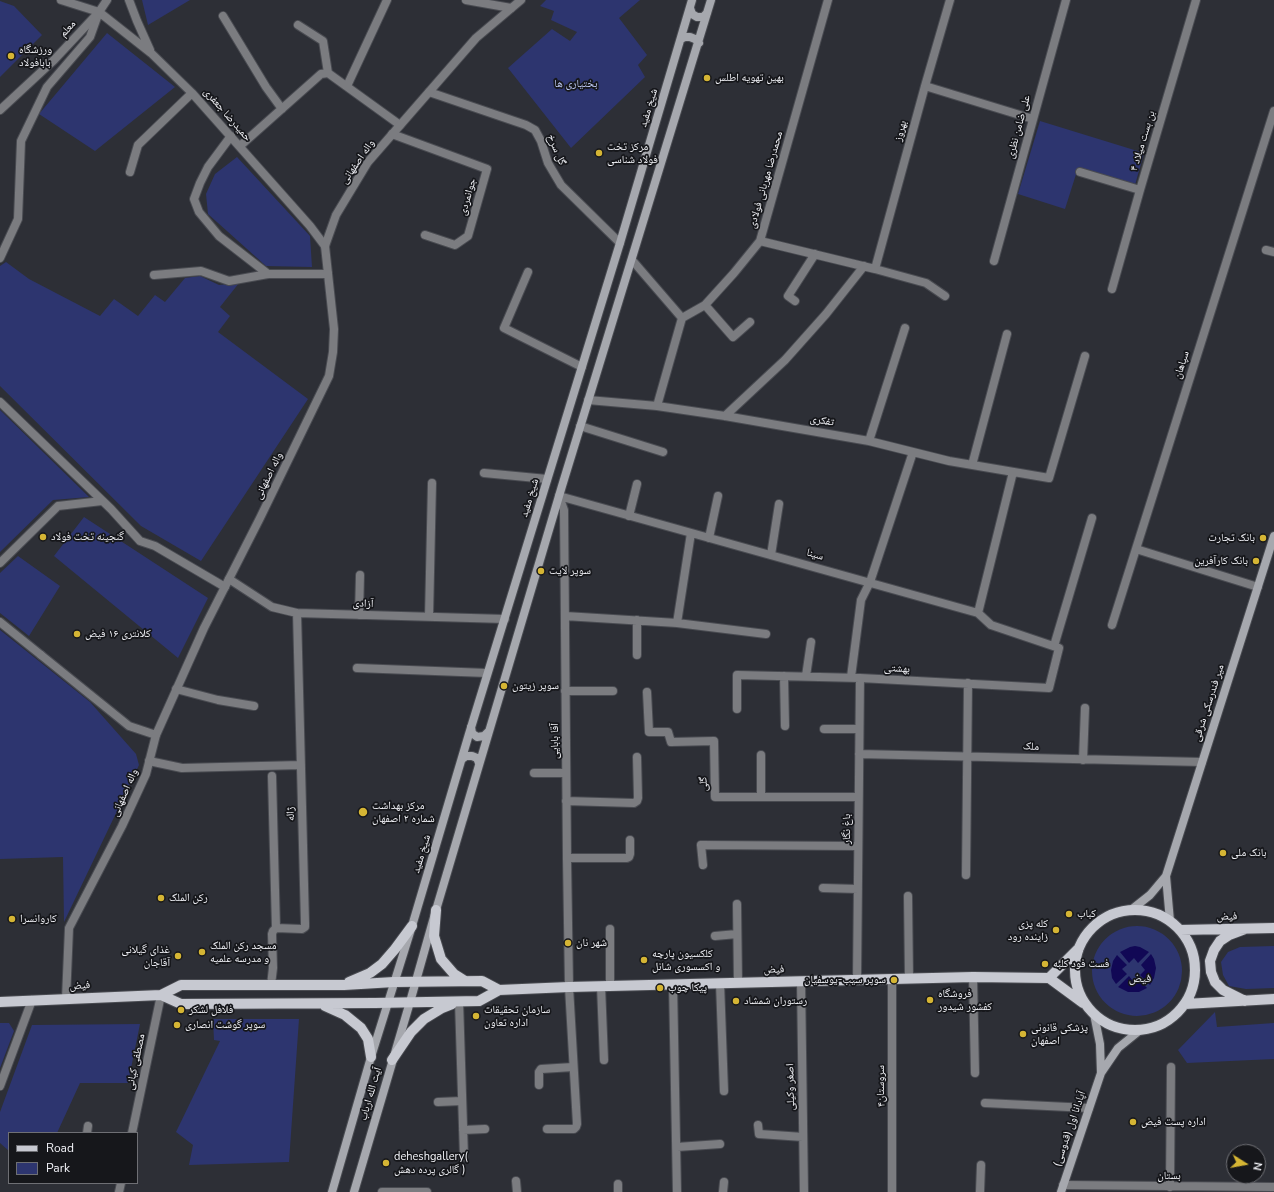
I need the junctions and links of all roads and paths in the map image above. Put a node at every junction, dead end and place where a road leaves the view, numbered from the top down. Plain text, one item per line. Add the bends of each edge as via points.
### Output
1 (62, 0) edge
2 (107, 0) edge
3 (129, 0) edge
4 (387, 0) edge
5 (466, 0) edge
6 (521, 0) edge
7 (711, 0) edge
8 (828, 0) edge
9 (950, 0) edge
10 (1066, 0) edge
11 (1196, 0) edge
12 (480, 2) edge
13 (691, 4) edge
14 (511, 8) junction
15 (99, 12) junction
16 (707, 13) junction
17 (223, 16) dead end
18 (298, 24) dead end
19 (681, 39) junction
20 (699, 43) junction
21 (151, 53) junction
22 (328, 73) junction
23 (347, 86) junction
24 (925, 86) junction
25 (429, 92) junction
26 (192, 93) junction
27 (282, 109) junction
28 (0, 110) edge
29 (1274, 111) edge
30 (1033, 119) junction
31 (400, 124) junction
32 (392, 134) junction
33 (231, 136) junction
34 (240, 146) junction
35 (130, 172) dead end
36 (1080, 172) dead end
37 (1140, 190) junction
38 (425, 235) dead end
39 (760, 241) junction
40 (620, 243) junction
41 (325, 246) junction
42 (815, 254) junction
43 (0, 258) edge
44 (632, 260) junction
45 (994, 261) dead end
46 (864, 266) junction
47 (875, 269) junction
48 (528, 272) dead end
49 (268, 274) junction
50 (328, 274) junction
51 (154, 275) dead end
52 (1112, 289) dead end
53 (945, 296) dead end
54 (795, 301) dead end
55 (705, 305) junction
56 (682, 318) junction
57 (750, 322) dead end
58 (905, 328) dead end
59 (1007, 334) dead end
60 (1085, 356) dead end
61 (582, 367) junction
62 (588, 400) junction
63 (0, 402) edge
64 (657, 406) junction
65 (725, 416) junction
66 (580, 426) junction
67 (870, 440) junction
68 (663, 452) dead end
69 (913, 452) junction
70 (972, 465) junction
71 (1013, 472) junction
72 (484, 473) dead end
73 (547, 479) junction
74 (432, 483) dead end
75 (637, 484) dead end
76 (559, 496) junction
77 (718, 496) dead end
78 (102, 501) junction
79 (779, 504) dead end
80 (629, 516) junction
81 (1092, 518) dead end
82 (692, 533) junction
83 (1274, 536) edge
84 (709, 538) junction
85 (1136, 549) junction
86 (771, 555) junction
87 (0, 563) edge
88 (360, 575) dead end
89 (229, 579) junction
90 (870, 582) junction
91 (225, 587) junction
92 (1258, 587) junction
93 (297, 613) junction
94 (978, 613) junction
95 (359, 615) junction
96 (565, 616) junction
97 (429, 617) junction
98 (505, 619) junction
99 (637, 620) junction
100 (0, 622) edge
101 (677, 623) junction
102 (1112, 625) dead end
103 (766, 634) dead end
104 (811, 642) dead end
105 (1056, 647) junction
106 (637, 655) dead end
107 (357, 668) dead end
108 (487, 673) junction
109 (784, 676) junction
110 (806, 676) junction
111 (851, 678) junction
112 (860, 678) junction
113 (968, 683) junction
114 (176, 689) junction
115 (566, 691) junction
116 (613, 691) dead end
117 (647, 692) dead end
118 (254, 706) dead end
119 (1084, 708) dead end
120 (736, 709) dead end
121 (785, 726) dead end
122 (471, 727) junction
123 (859, 728) junction
124 (824, 729) dead end
125 (488, 732) junction
126 (156, 734) junction
127 (859, 754) junction
128 (761, 755) dead end
129 (637, 756) dead end
130 (967, 756) junction
131 (462, 759) junction
132 (1083, 760) junction
133 (149, 761) junction
134 (1202, 762) junction
135 (479, 763) junction
136 (301, 765) junction
137 (534, 773) dead end
138 (566, 773) junction
139 (272, 776) dead end
140 (761, 797) junction
141 (858, 797) junction
142 (566, 801) junction
143 (630, 840) dead end
144 (858, 846) junction
145 (567, 858) junction
146 (703, 865) dead end
147 (966, 875) dead end
148 (1166, 876) junction
149 (824, 888) dead end
150 (858, 888) junction
151 (908, 896) dead end
152 (737, 904) dead end
153 (436, 910) junction
154 (1132, 910) junction
155 (1170, 921) junction
156 (412, 926) junction
157 (276, 928) junction
158 (1274, 928) edge
159 (610, 929) dead end
160 (1245, 929) junction
161 (1180, 930) junction
162 (737, 934) junction
163 (715, 936) dead end
164 (1080, 948) junction
165 (973, 977) junction
166 (909, 978) junction
167 (1049, 978) junction
168 (892, 979) junction
169 (857, 980) junction
170 (465, 981) junction
171 (801, 981) junction
172 (394, 982) junction
173 (416, 982) junction
174 (720, 983) junction
175 (738, 983) junction
176 (673, 984) junction
177 (271, 985) junction
178 (344, 985) junction
179 (606, 986) junction
180 (569, 987) junction
181 (500, 990) junction
182 (161, 995) junction
183 (66, 999) junction
184 (1274, 999) edge
185 (32, 1000) junction
186 (459, 1001) junction
187 (1245, 1001) junction
188 (0, 1002) edge
189 (410, 1002) junction
190 (388, 1003) junction
191 (321, 1004) junction
192 (1086, 1004) junction
193 (1185, 1004) junction
194 (1094, 1014) junction
195 (1139, 1031) junction
196 (371, 1057) junction
197 (392, 1060) junction
198 (604, 1060) dead end
199 (573, 1067) junction
200 (1171, 1067) dead end
201 (975, 1073) dead end
202 (1101, 1073) junction
203 (539, 1085) dead end
204 (0, 1086) edge
205 (724, 1091) dead end
206 (462, 1101) junction
207 (438, 1102) dead end
208 (985, 1103) dead end
209 (1089, 1108) junction
210 (758, 1125) dead end
211 (485, 1129) dead end
212 (547, 1129) dead end
213 (463, 1130) junction
214 (132, 1132) edge
215 (803, 1137) junction
216 (720, 1144) dead end
217 (677, 1147) junction
218 (464, 1157) dead end
219 (981, 1165) dead end
220 (516, 1181) dead end
221 (724, 1182) dead end
222 (1170, 1186) junction
223 (1274, 1187) edge
224 (1062, 1188) edge
225 (1133, 1189) edge
226 (1229, 1190) edge
227 (332, 1192) edge
228 (354, 1192) edge
229 (382, 1192) edge
230 (427, 1192) edge
231 (517, 1192) edge
232 (678, 1192) edge
233 (723, 1192) edge
234 (804, 1192) edge
235 (892, 1192) edge
236 (980, 1192) edge

1 - 15 street
2 - 15 street
3 - 21 street
4 - 23 street
5 - 12 street
6 - 14 street, واله اصفهانی
7 - 16 main road
8 - 39 street, محمدرضا مهربانی فولادی
9 - 24 street, بهروز
10 - 30 street, علی ضامن نظری
11 - 37 street, بن بست میلاد ۴
12 - 14 street
13 - 16 main road via 692,14 697,17 703,17
13 - 19 main road, شیخ مفید
14 - 25 street, واله اصفهانی via 476,38
15 - 21 street, حمیدرضا جعفری
15 - 28 street, معلم via 54,60
15 - 43 street via 90,37 47,87 21,141 18,219
16 - 20 main road
17 - 27 street via 266,88
18 - 22 street via 323,41
19 - 20 main road via 690,37
19 - 40 main road, شیخ مفید
20 - 44 main road
21 - 26 street, حمیدرضا جعفری
22 - 23 street
22 - 27 street via 321,74
23 - 31 street
24 - 30 street
24 - 47 street, بهروز
25 - 31 street, واله اصفهانی
25 - 40 street, گل سرخ via 535,130 548,163 561,184
26 - 33 street, حمیدرضا جعفری
26 - 35 street via 138,145
27 - 34 street
29 - 85 street, سپاهان
30 - 45 street, علی ضامن نظری
31 - 32 street, واله اصفهانی
32 - 38 street, جوانمردی via 487,169 468,236 455,246
32 - 41 street, واله اصفهانی via 368,162 336,215
33 - 34 street, حمیدرضا جعفری
33 - 49 street via 208,167 194,198 198,212 219,236
34 - 41 street, حمیدرضا جعفری
36 - 37 street
37 - 52 street, بن بست میلاد ۴
39 - 42 street
39 - 55 street, محمدرضا مهربانی فولادی
40 - 61 main road, شیخ مفید
41 - 50 street, واله اصفهانی
42 - 46 street
42 - 54 street via 788,296
44 - 56 street
44 - 62 main road
46 - 47 street
46 - 65 street via 785,360
47 - 53 street via 926,283
48 - 61 street via 504,328
49 - 50 street
49 - 51 street via 229,281 201,270
50 - 89 street, واله اصفهانی via 334,329 334,352 329,376
55 - 56 street, محمدرضا مهربانی فولادی
55 - 57 street via 733,337
56 - 64 street
58 - 67 street
59 - 70 street
60 - 71 street, تفکری via 1049,478
61 - 73 main road, شیخ مفید
62 - 64 street, تفکری
62 - 66 main road
63 - 78 street
64 - 65 street, تفکری
65 - 67 street, تفکری
66 - 68 street
66 - 76 main road
67 - 69 street, تفکری
69 - 70 street, تفکری
69 - 90 street
70 - 71 street, تفکری
71 - 94 street
72 - 73 street
73 - 98 main road, شیخ مفید
74 - 97 street
75 - 80 street
76 - 80 street, سینا
76 - 96 street, آقا بابایی via 564,510
76 - 125 main road
77 - 84 street
78 - 87 street via 58,506
78 - 91 street via 140,541 155,546
79 - 86 street
80 - 82 street, سینا
81 - 105 street
82 - 84 street, سینا
82 - 101 street
83 - 92 main road, میر فندرسکی شرقی
84 - 86 street, سینا
85 - 92 street
85 - 102 street, سپاهان
86 - 90 street, سینا
88 - 95 street
89 - 91 street, واله اصفهانی
89 - 93 street, آزادی via 272,607
90 - 94 street, سینا
90 - 111 street via 861,600
91 - 114 street, واله اصفهانی
92 - 134 main road, میر فندرسکی شرقی
93 - 95 street, آزادی
93 - 136 street, ژاله
94 - 105 street, سینا via 991,625
95 - 97 street, آزادی
96 - 99 street
96 - 115 street, آقا بابایی
97 - 98 street, آزادی
98 - 108 main road, شیخ مفید
99 - 101 street
99 - 106 street
100 - 126 street via 129,726
101 - 103 street
104 - 110 street
105 - 113 street, بهشتی via 1049,688
107 - 108 street
108 - 122 main road, شیخ مفید
109 - 110 street, بهشتی
109 - 120 street, بهشتی via 737,675
109 - 121 street
110 - 111 street, بهشتی
111 - 112 street, بهشتی
112 - 113 street, بهشتی
112 - 123 street, باغ نگار
113 - 130 street
114 - 118 street
114 - 126 street, واله اصفهانی
115 - 116 street
115 - 138 street, آقا بابایی
117 - 140 street, گلی via 649,732 668,732 671,742 714,741 715,797
119 - 132 street
122 - 125 main road via 472,733 478,737
122 - 131 main road, شیخ مفید
123 - 124 street
123 - 127 street, باغ نگار
125 - 135 main road
126 - 133 street, واله اصفهانی
127 - 130 street, ملک
127 - 141 street, باغ نگار
128 - 140 street
129 - 142 street via 638,798 634,803
130 - 132 street, ملک
130 - 147 street
131 - 135 main road via 472,756 477,758
131 - 156 main road, شیخ مفید
132 - 134 street, ملک
133 - 136 street via 182,768
133 - 183 street, واله اصفهانی via 146,774 122,826 69,928
134 - 148 main road, میر فندرسکی شرقی
135 - 153 main road
136 - 157 street, ژاله via 305,927
137 - 138 street
138 - 142 street, آقا بابایی
139 - 157 street
140 - 141 street, گلی
141 - 144 street, باغ نگار
142 - 145 street, آقا بابایی
143 - 145 street via 630,854 627,858
144 - 146 street via 701,845
144 - 150 street, باغ نگار
145 - 180 street, آقا بابایی
148 - 154 main road via 1150,895
148 - 155 main road
149 - 150 street
150 - 169 street, باغ نگار
151 - 166 street
152 - 162 street
153 - 170 main road via 434,936 441,959 454,974
153 - 173 main road
154 - 155 main road via 1152,912
154 - 164 main road via 1118,912 1100,922 1086,936
155 - 161 main road
156 - 172 main road, شیخ مفید
156 - 178 main road via 382,964 370,973
157 - 177 street via 272,934
158 - 160 main road, فیض
159 - 179 street
160 - 161 main road, فیض
160 - 187 main road via 1220,941 1210,961 1215,982 1223,990
161 - 193 main road via 1193,953 1195,966 1195,979
162 - 163 street
162 - 175 street
164 - 167 main road
164 - 192 main road via 1076,962 1076,977 1079,991
165 - 166 main road, فیض
165 - 167 main road, فیض
165 - 201 street
166 - 168 main road, فیض
167 - 192 main road
168 - 169 main road, فیض
168 - 235 street, سروستان۴
169 - 171 main road, فیض
170 - 173 main road
170 - 181 main road via 482,981
171 - 175 main road, فیض
171 - 215 street, اصغر وکیلی
172 - 173 main road
172 - 178 main road
172 - 190 main road, شیخ مفید
173 - 189 main road
174 - 175 main road, فیض
174 - 176 main road, فیض
174 - 205 street
176 - 179 main road, فیض
176 - 217 street
177 - 178 main road
177 - 182 main road via 180,985
179 - 180 main road, فیض
179 - 198 street
180 - 181 main road, فیض
180 - 199 street, آقا بابایی
181 - 186 main road via 479,1000
182 - 183 main road, فیض
182 - 191 main road via 181,1004
182 - 214 street, مصطفی کیانی
183 - 185 main road, فیض
184 - 187 main road
185 - 188 main road, فیض
185 - 204 street
186 - 189 main road
186 - 197 main road via 424,1019 411,1032
186 - 206 street
187 - 193 main road
189 - 190 main road
189 - 197 main road, آیت الله ارباب
190 - 191 main road
190 - 196 main road, آیت الله ارباب
191 - 196 main road via 345,1014 361,1028 368,1039
192 - 194 main road
193 - 195 main road via 1170,1020
194 - 195 main road via 1114,1027
194 - 202 main road via 1100,1044
195 - 202 main road via 1118,1048
196 - 227 main road, آیت الله ارباب
197 - 228 main road, آیت الله ارباب
199 - 203 street via 541,1069
199 - 212 street, آقا بابایی via 576,1127
200 - 222 street
202 - 209 main road, آپادانا اول (قدوسی)
206 - 207 street
206 - 213 street
208 - 209 street
209 - 224 main road, آپادانا اول (قدوسی)
210 - 215 street via 759,1134
211 - 213 street
213 - 218 street
215 - 234 street, اصغر وکیلی
216 - 217 street
217 - 232 street
219 - 236 street
220 - 231 street
221 - 233 street
222 - 225 street, بستان
222 - 226 street, بستان
223 - 226 street, بستان
224 - 225 street, بستان
229 - 230 street

